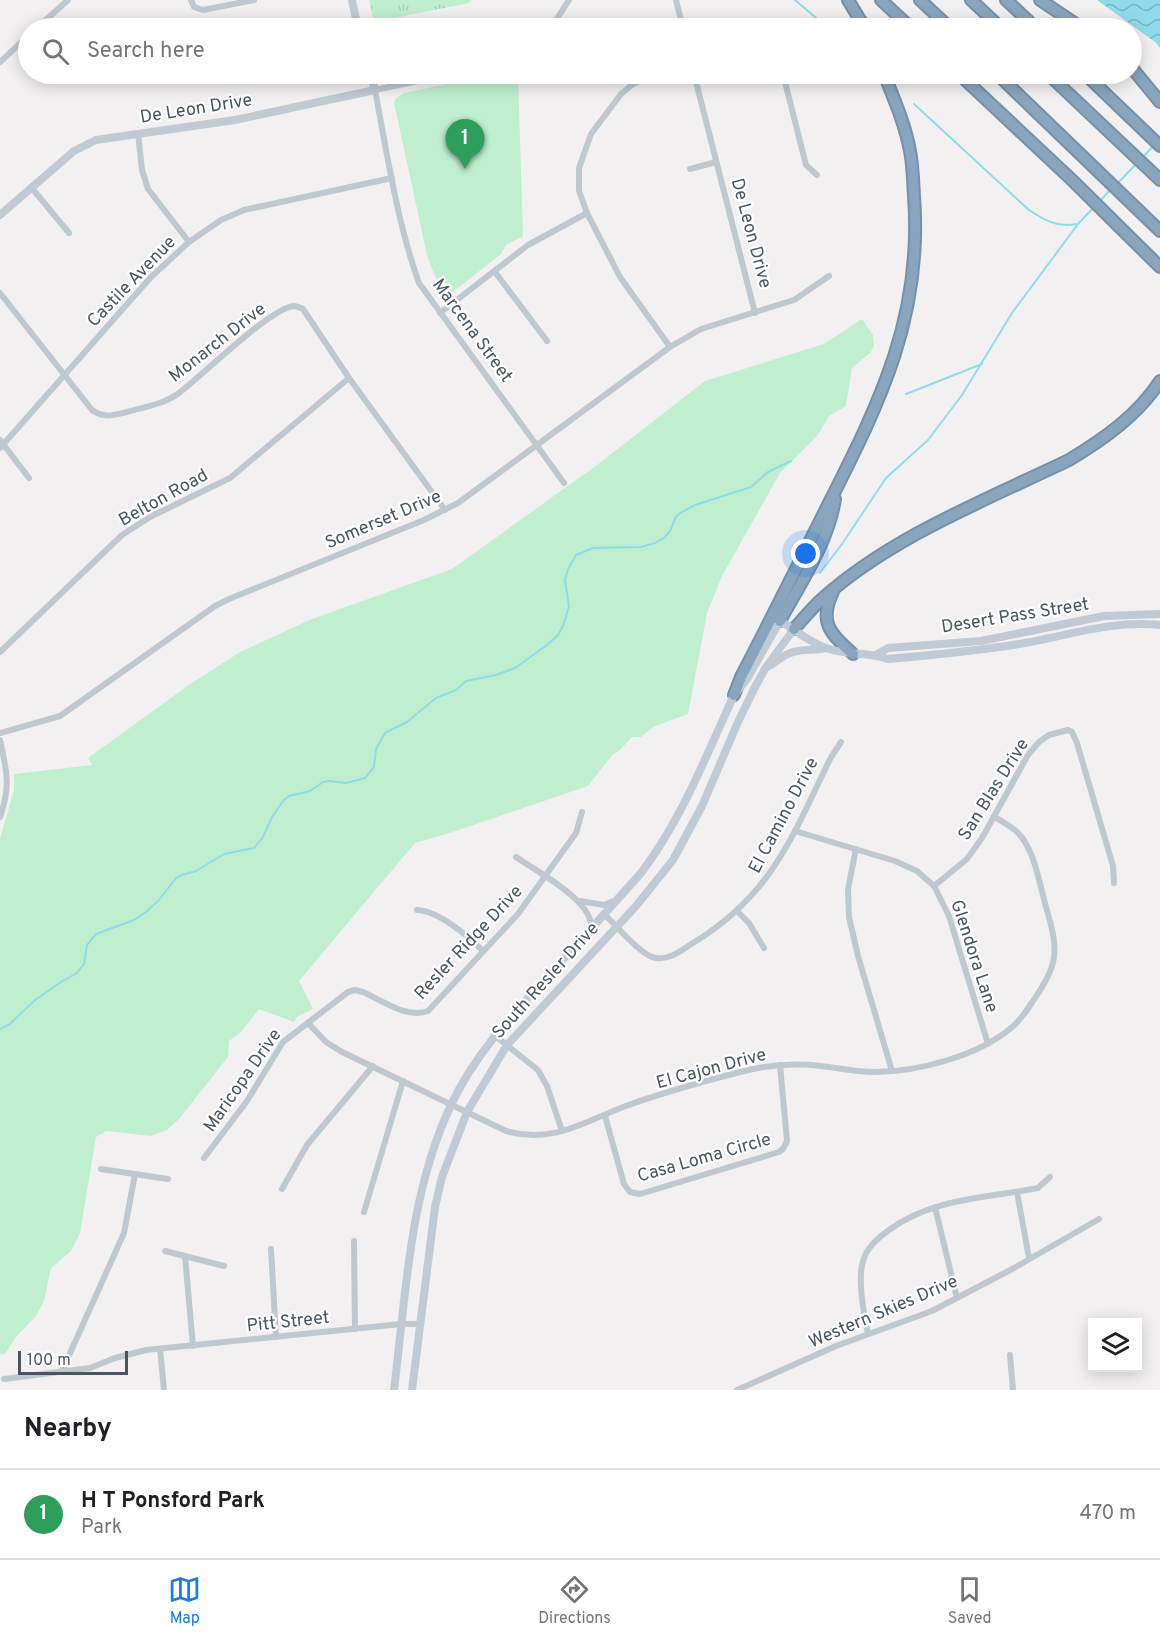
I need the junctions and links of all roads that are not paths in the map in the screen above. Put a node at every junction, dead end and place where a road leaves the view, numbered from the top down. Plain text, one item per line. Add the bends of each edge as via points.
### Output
1 (68, 0) edge
2 (191, 0) edge
3 (254, 0) edge
4 (351, 0) edge
5 (569, 0) edge
6 (676, 0) edge
7 (848, 0) edge
8 (881, 0) edge
9 (920, 0) edge
10 (971, 0) edge
11 (1006, 0) edge
12 (1040, 0) edge
13 (48, 18) edge
14 (356, 18) edge
15 (557, 18) edge
16 (680, 18) edge
17 (859, 18) edge
18 (900, 18) edge
19 (939, 18) edge
20 (990, 18) edge
21 (1025, 18) edge
22 (1067, 18) edge
23 (18, 45) edge
24 (0, 62) edge
25 (1142, 81) edge
26 (373, 84) edge
27 (404, 84) edge
28 (633, 84) edge
29 (696, 84) edge
30 (786, 84) edge
31 (888, 84) edge
32 (970, 84) edge
33 (1007, 84) edge
34 (1059, 84) edge
35 (1096, 84) edge
36 (375, 90) junction
37 (1160, 102) edge
38 (138, 133) junction
39 (1160, 146) edge
40 (716, 162) junction
41 (690, 169) dead end
42 (817, 175) dead end
43 (392, 178) junction
44 (1160, 180) edge
45 (31, 187) junction
46 (587, 213) junction
47 (0, 215) edge
48 (1160, 231) edge
49 (69, 233) dead end
50 (189, 242) junction
51 (1160, 267) edge
52 (495, 272) junction
53 (829, 276) dead end
54 (0, 293) edge
55 (440, 312) junction
56 (756, 313) junction
57 (547, 341) dead end
58 (670, 347) junction
59 (65, 375) junction
60 (349, 378) junction
61 (1160, 381) edge
62 (1, 444) edge
63 (537, 446) junction
64 (29, 478) dead end
65 (564, 483) dead end
66 (836, 490) junction
67 (445, 510) junction
68 (835, 588) junction
69 (1160, 614) edge
70 (780, 621) junction
71 (1160, 625) edge
72 (794, 629) junction
73 (1023, 633) junction
74 (1025, 643) junction
75 (825, 648) junction
76 (0, 652) edge
77 (854, 654) junction
78 (876, 655) junction
79 (766, 667) junction
80 (734, 695) junction
81 (0, 733) edge
82 (0, 740) edge
83 (841, 742) dead end
84 (582, 812) dead end
85 (0, 817) edge
86 (995, 817) junction
87 (795, 831) junction
88 (856, 849) junction
89 (516, 857) dead end
90 (546, 878) junction
91 (1114, 883) dead end
92 (934, 886) junction
93 (618, 899) junction
94 (579, 901) junction
95 (417, 910) dead end
96 (738, 912) junction
97 (604, 914) junction
98 (616, 925) junction
99 (591, 928) junction
100 (764, 948) dead end
101 (483, 951) junction
102 (308, 1023) junction
103 (494, 1035) junction
104 (988, 1044) junction
105 (507, 1045) junction
106 (780, 1065) junction
107 (373, 1066) junction
108 (892, 1071) junction
109 (403, 1081) junction
110 (451, 1103) junction
111 (467, 1112) junction
112 (604, 1116) junction
113 (562, 1131) junction
114 (204, 1158) dead end
115 (101, 1169) dead end
116 (135, 1174) junction
117 (1050, 1177) dead end
118 (168, 1179) dead end
119 (282, 1189) dead end
120 (1017, 1192) junction
121 (935, 1207) junction
122 (364, 1212) dead end
123 (1099, 1219) dead end
124 (354, 1241) dead end
125 (271, 1249) dead end
126 (165, 1251) dead end
127 (185, 1256) junction
128 (1029, 1258) junction
129 (224, 1266) dead end
130 (957, 1298) junction
131 (402, 1324) junction
132 (420, 1324) junction
133 (355, 1329) junction
134 (868, 1334) junction
135 (276, 1337) junction
136 (193, 1346) junction
137 (160, 1349) junction
138 (1010, 1355) dead end
139 (62, 1371) junction
140 (4, 1379) dead end
141 (164, 1390) edge
142 (394, 1390) edge
143 (412, 1390) edge
144 (737, 1390) edge
145 (1013, 1390) edge

1 - 13 street
2 - 3 street via 194,7 203,10
4 - 14 main road
5 - 15 street
6 - 16 street
7 - 17 highway
8 - 18 highway
9 - 19 highway
10 - 20 highway
11 - 21 highway
12 - 22 highway
23 - 24 street
25 - 37 highway
26 - 36 main road, Marcena Street
27 - 36 street, De Leon Drive
28 - 46 street via 591,134 579,168 579,191
29 - 40 street, De Leon Drive
30 - 42 street via 806,165
31 - 66 highway via 910,152 914,272 883,391
32 - 51 highway
33 - 48 highway
34 - 44 highway
35 - 39 highway
36 - 38 main road, De Leon Drive via 235,120
36 - 43 street, Marcena Street
38 - 45 main road, De Leon Drive via 83,145
38 - 50 street via 148,189
40 - 41 street, De Leon Drive
40 - 56 street, De Leon Drive
43 - 50 street, Castile Avenue via 244,210
43 - 55 street, Marcena Street via 412,264 419,283
45 - 47 main road, De Leon Drive
45 - 49 street
46 - 52 street via 528,245
46 - 58 street via 620,277
50 - 59 street, Castile Avenue via 150,277
52 - 55 street
52 - 57 street
53 - 56 street, Somerset Drive via 801,297
54 - 59 street, Monarch Drive
55 - 63 street, Marcena Street
56 - 58 street, Somerset Drive via 701,329
58 - 63 street, Somerset Drive
59 - 60 street, Monarch Drive via 98,415 109,417 159,403 178,394 244,337 283,309 294,306 307,313
59 - 62 street, Castile Avenue
60 - 67 street, Monarch Drive
60 - 76 street, Belton Road via 230,478 122,535
61 - 68 highway via 1151,395 1096,443 912,536
62 - 64 street
63 - 65 street, Marcena Street
63 - 67 street, Somerset Drive
66 - 70 highway via 832,518
66 - 80 highway
67 - 81 street, Somerset Drive via 215,606 65,713
68 - 72 highway
68 - 77 highway via 827,604 828,626
69 - 73 main road, Desert Pass Street via 1104,616
70 - 72 main road, Desert Pass Street
70 - 80 main road, South Resler Drive
71 - 74 main road, Desert Pass Street via 1106,626
72 - 75 main road, Desert Pass Street
72 - 79 main road, South Resler Drive
73 - 74 main road
73 - 78 main road, Desert Pass Street via 888,648
74 - 78 main road, Desert Pass Street via 888,659
75 - 77 main road, Desert Pass Street
75 - 79 main road via 790,653
77 - 78 main road, Desert Pass Street
79 - 98 main road, South Resler Drive via 684,841 655,884
80 - 93 main road, South Resler Drive via 678,817 642,873
82 - 85 street via 8,777
83 - 87 street, El Camino Drive
84 - 90 street, Resler Ridge Drive via 576,833
86 - 91 street, San Blas Drive via 1028,754 1049,735 1070,730 1113,866
86 - 92 street, San Blas Drive via 967,859
86 - 104 street, El Cajon Drive via 1017,832 1026,844 1054,933 1055,949 1047,979 1023,1016
87 - 88 street, Glendora Lane
87 - 96 street, El Camino Drive via 774,869
88 - 92 street, Glendora Lane via 910,867
88 - 108 street via 848,889 849,917
89 - 90 street
90 - 94 street
90 - 101 street, Resler Ridge Drive
92 - 104 street, Glendora Lane via 949,916
93 - 94 street via 604,905
93 - 97 main road, South Resler Drive
94 - 99 street via 591,919
95 - 101 street via 458,929
96 - 98 street, El Camino Drive via 674,955 657,959 646,954
96 - 100 street
97 - 98 street, El Camino Drive
97 - 99 main road, South Resler Drive
98 - 105 main road, South Resler Drive
99 - 103 main road, South Resler Drive
101 - 102 street, Resler Ridge Drive via 428,1011 410,1013 355,990
102 - 107 street, El Cajon Drive via 334,1048
102 - 114 street, Maricopa Drive via 283,1042 242,1108
103 - 105 street
103 - 110 main road, South Resler Drive
104 - 108 street, El Cajon Drive via 926,1066
105 - 111 main road, South Resler Drive
105 - 113 street via 542,1077
106 - 108 street, El Cajon Drive
106 - 112 street, El Cajon Drive via 741,1072
106 - 112 street, Casa Loma Circle via 786,1136 783,1149 640,1194 630,1192 624,1184
107 - 109 street, El Cajon Drive
107 - 119 street via 307,1145
109 - 110 street, El Cajon Drive
109 - 122 street
110 - 111 street, El Cajon Drive
110 - 131 main road, South Resler Drive via 425,1174 412,1236
111 - 113 street, El Cajon Drive via 517,1134 541,1136
111 - 132 main road, South Resler Drive via 435,1207
112 - 113 street, El Cajon Drive
115 - 116 street
116 - 118 street
116 - 139 street via 124,1233
117 - 120 street via 1038,1188
120 - 121 street
120 - 128 street
121 - 130 street
121 - 134 street via 898,1223 865,1254 861,1276
123 - 128 street, Western Skies Drive
124 - 133 street
125 - 135 street
126 - 127 street
127 - 129 street
127 - 136 street
128 - 130 street, Western Skies Drive
130 - 134 street, Western Skies Drive
131 - 132 street, Pitt Street
131 - 133 street, Pitt Street
131 - 142 main road, South Resler Drive
132 - 143 main road, South Resler Drive
133 - 135 street, Pitt Street
134 - 144 street, Western Skies Drive
135 - 136 street, Pitt Street
136 - 137 street, Pitt Street
137 - 139 street, Pitt Street via 129,1353 90,1368
137 - 141 street
138 - 145 street
139 - 140 street, Pitt Street

